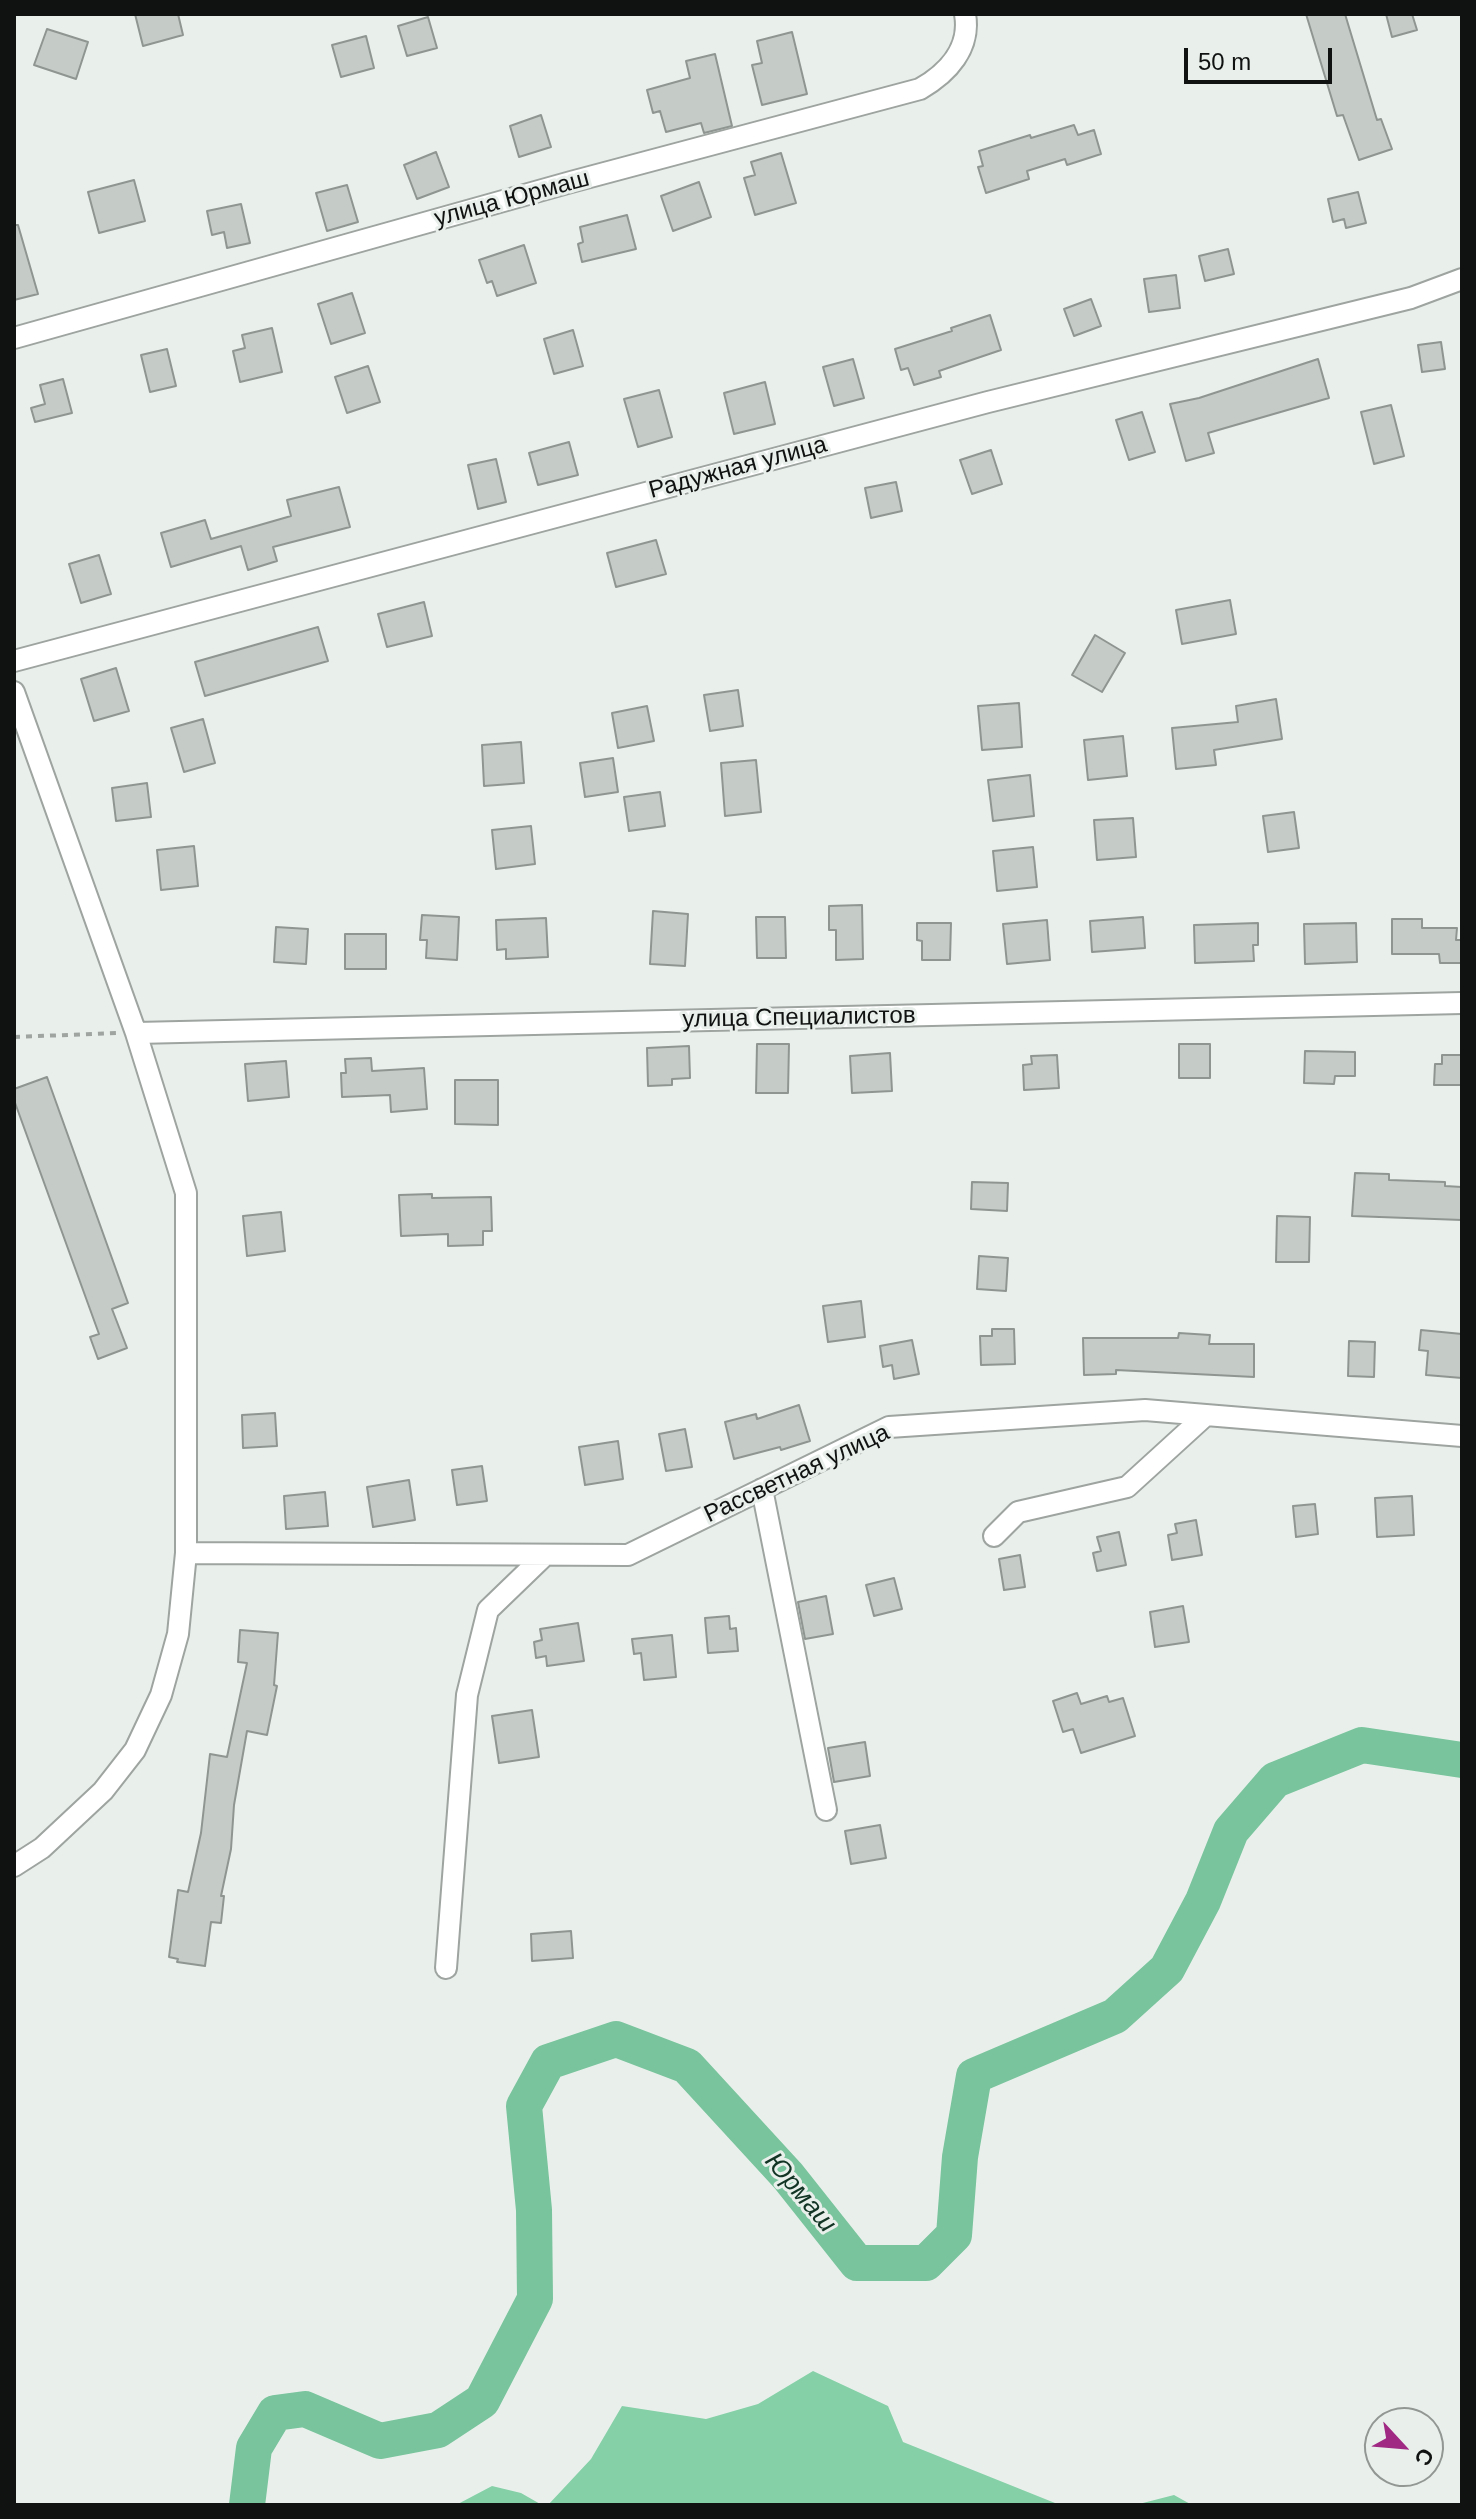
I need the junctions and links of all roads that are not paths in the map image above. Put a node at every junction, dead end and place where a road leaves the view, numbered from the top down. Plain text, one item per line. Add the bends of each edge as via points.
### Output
1 (965, 14) edge
2 (1462, 279) edge
3 (14, 338) edge
4 (14, 661) edge
5 (14, 692) edge
6 (1462, 1003) edge
7 (136, 1033) junction
8 (1206, 1415) junction
9 (1462, 1436) edge
10 (762, 1489) junction
11 (994, 1536) dead end
12 (186, 1553) junction
13 (544, 1556) junction
14 (826, 1810) dead end
15 (14, 1866) edge
16 (446, 1968) dead end

1 - 3 street, улица Юрмаш via 968,28 959,54 942,77 920,89
2 - 4 street, Радужная улица via 1411,298 988,402
5 - 7 street
6 - 7 street, улица Специалистов
7 - 12 street via 186,1193
8 - 9 street, Рассветная улица
8 - 10 street, Рассветная улица via 1145,1410 889,1427
8 - 11 street via 1127,1487 1018,1512
10 - 13 street, Рассветная улица via 628,1555
10 - 14 street
12 - 13 street, Рассветная улица
12 - 15 street via 178,1634 161,1695 135,1750 103,1791 42,1848
13 - 16 street via 488,1610 467,1695

